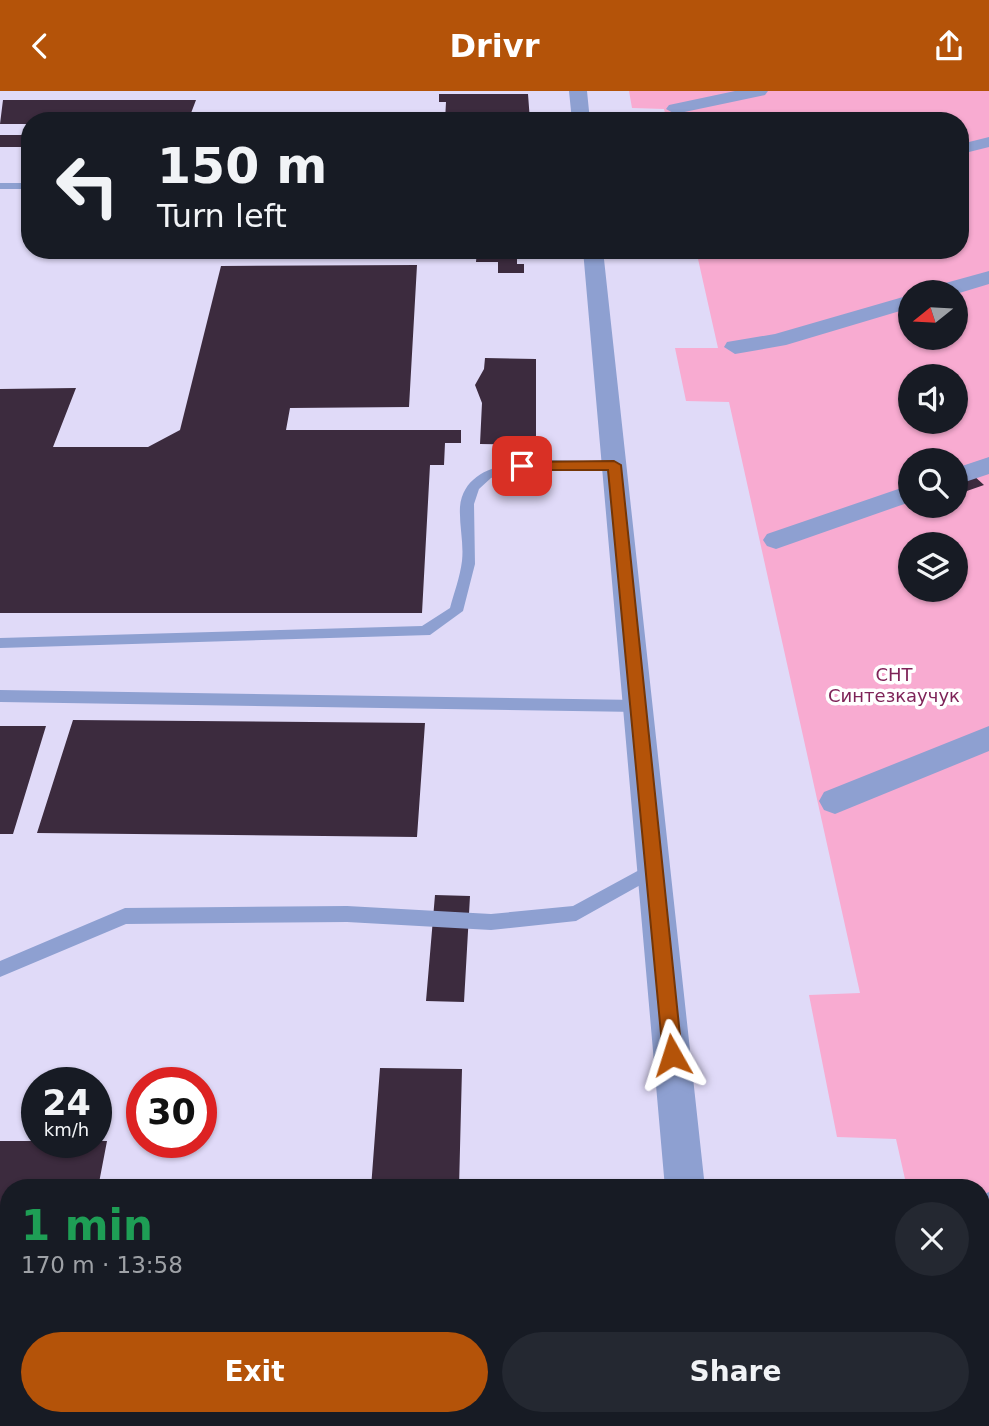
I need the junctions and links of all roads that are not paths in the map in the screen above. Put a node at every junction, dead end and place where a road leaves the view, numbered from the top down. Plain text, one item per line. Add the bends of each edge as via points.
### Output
1 (578, 91) edge
2 (759, 91) edge
3 (675, 110) dead end
4 (580, 112) edge
5 (989, 142) edge
6 (969, 147) edge
7 (0, 186) edge
8 (21, 186) edge
9 (594, 259) edge
10 (989, 277) edge
11 (968, 283) edge
12 (898, 305) edge
13 (735, 347) dead end
14 (614, 465) junction
15 (989, 465) edge
16 (968, 473) edge
17 (898, 497) edge
18 (776, 541) dead end
19 (0, 643) edge
20 (0, 696) edge
21 (638, 706) junction
22 (989, 738) edge
23 (835, 801) dead end
24 (654, 869) junction
25 (0, 969) edge
26 (684, 1179) edge

1 - 4 street
2 - 3 street
5 - 6 street
7 - 8 lane
9 - 14 street
10 - 11 street
12 - 13 street via 778,340
14 - 19 lane via 508,467 487,473 472,485 467,503 469,561 456,611 425,631
14 - 21 street
15 - 16 street
17 - 18 street
20 - 21 lane
21 - 24 street
22 - 23 street
24 - 25 lane via 576,913 491,922 347,914 125,916
24 - 26 street

